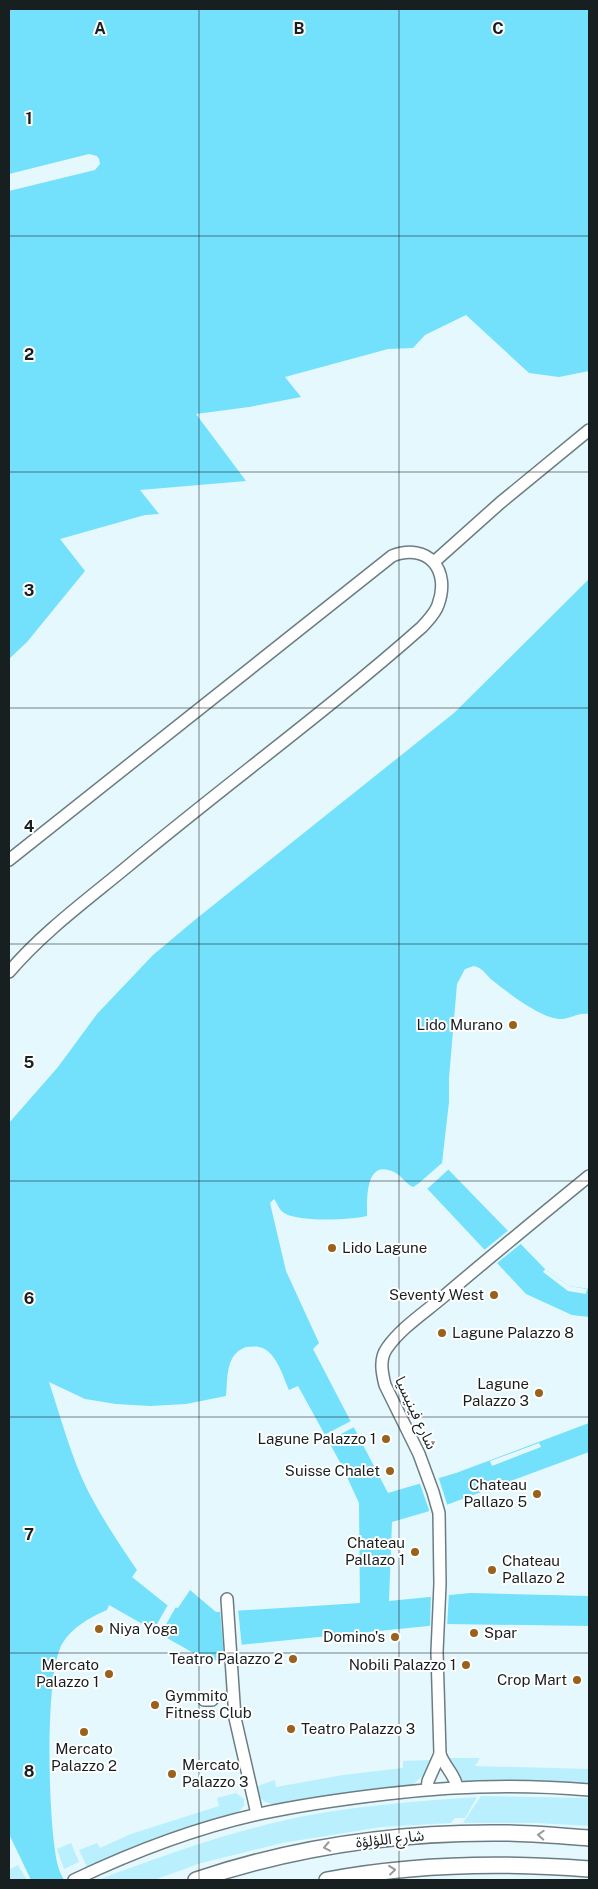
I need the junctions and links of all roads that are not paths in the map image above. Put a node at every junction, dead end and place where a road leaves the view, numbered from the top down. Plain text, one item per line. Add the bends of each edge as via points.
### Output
1 (589, 430) edge
2 (434, 562) junction
3 (9, 860) edge
4 (9, 972) edge
5 (589, 1176) edge
6 (227, 1599) dead end
7 (440, 1754) junction
8 (457, 1787) junction
9 (427, 1789) junction
10 (589, 1790) edge
11 (257, 1814) junction
12 (589, 1838) edge
13 (589, 1869) edge
14 (74, 1880) edge
15 (196, 1880) edge
16 (326, 1880) edge

1 - 2 street
2 - 3 street via 424,555 409,552 392,556
2 - 4 street via 441,574 440,596 432,616 422,626 63,920
5 - 7 street, شارع فينيسيا via 399,1334 382,1359 385,1384 419,1454 440,1519
6 - 11 street via 235,1718
7 - 8 street, شارع فينيسيا
7 - 9 street, شارع فينيسيا
8 - 9 street
8 - 10 street
9 - 11 street via 327,1801
11 - 14 street via 162,1843
12 -> 15 main road, شارع اللؤلؤة via 503,1833 412,1836 318,1849
16 -> 13 main road, شارع اللؤلؤة via 454,1865

